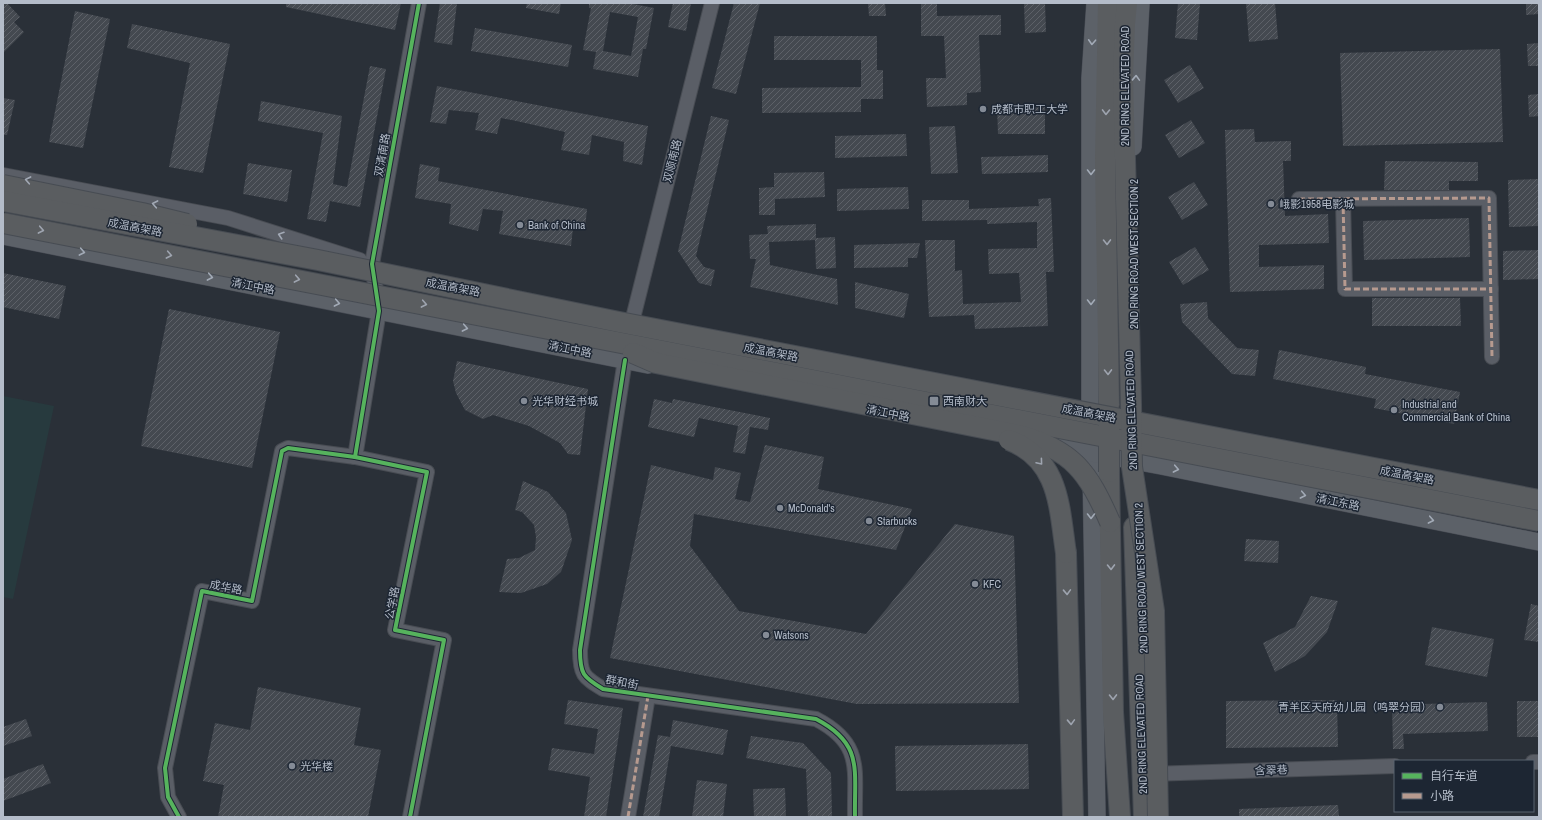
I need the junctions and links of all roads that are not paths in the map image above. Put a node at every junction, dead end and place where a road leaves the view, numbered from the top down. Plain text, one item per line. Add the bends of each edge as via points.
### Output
1 (419, 3) edge
2 (712, 3) edge
3 (1095, 3) edge
4 (1108, 3) edge
5 (1127, 3) edge
6 (1141, 3) edge
7 (3, 175) edge
8 (3, 185) edge
9 (3, 194) edge
10 (1299, 199) dead end
11 (1343, 199) junction
12 (3, 201) edge
13 (3, 223) edge
14 (3, 236) edge
15 (318, 260) junction
16 (372, 264) junction
17 (1491, 289) junction
18 (379, 311) junction
19 (633, 318) junction
20 (591, 336) junction
21 (1492, 357) dead end
22 (625, 360) junction
23 (1090, 410) junction
24 (1137, 417) junction
25 (969, 425) junction
26 (1091, 454) junction
27 (355, 457) junction
28 (1135, 464) junction
29 (1539, 491) edge
30 (1539, 500) edge
31 (1539, 521) edge
32 (1110, 522) junction
33 (1539, 542) edge
34 (648, 696) junction
35 (1394, 766) edge
36 (1147, 774) junction
37 (179, 817) edge
38 (410, 817) edge
39 (628, 817) edge
40 (855, 817) edge
41 (1073, 817) edge
42 (1097, 817) edge
43 (1120, 817) edge
44 (1144, 817) edge
45 (1149, 817) edge
46 (1158, 817) edge

1 - 16 street, 双清南路
2 - 19 street, 双顺南路
3 -> 23 main road via 1090,78
4 -> 32 highway, 2ND RING ELEVATED ROAD, bridge via 1105,160
5 - 28 highway, 2ND RING ELEVATED ROAD, bridge via 1123,76
24 -> 6 main road, 2ND RING ROAD WEST SECTION 2 via 1132,276 1133,143
16 -> 7 street via 228,218
8 - 15 highway, bridge via 142,212
9 - 16 main road
10 - 11 street
11 - 17 street via 1345,289
11 - 17 street via 1489,198
12 - 15 highway, 成温高架路, bridge
13 -> 20 highway, 成温高架路, bridge
14 -> 18 main road, 清江中路
15 - 30 highway, 成温高架路, bridge via 619,322
16 - 18 street, 双清南路
16 - 19 main road
17 - 21 street
18 -> 22 main road, 清江中路
18 - 27 street, 双清南路
19 - 23 main road
20 - 25 highway, bridge via 656,363
20 - 31 highway, 成温高架路, bridge
22 - 26 main road, 清江中路
22 - 34 street, 群和街 via 580,650 580,667 588,680 603,689
23 - 24 main road
23 - 26 main road
24 - 28 main road, 2ND RING ROAD WEST SECTION 2
24 - 29 main road
25 - 32 highway, bridge via 1040,441 1062,452 1085,473
25 -> 41 highway, bridge via 1018,444 1031,452 1048,473 1057,492 1066,553
26 - 28 main road, 清江中路
26 -> 42 main road
27 - 37 street, 成华路 via 288,448 282,451 252,601 202,591 165,768 168,797
27 - 38 street, 公学路 via 426,472 396,630 444,640
28 -> 33 main road, 清江东路
28 - 36 main road, 2ND RING ROAD WEST SECTION 2
28 - 44 highway, 2ND RING ELEVATED ROAD, bridge
28 - 46 highway, bridge via 1154,611
32 -> 43 highway, 2ND RING ELEVATED ROAD via 1113,712
34 - 39 street
34 - 40 street, 群和街 via 816,719 834,729 845,740 853,756
35 - 36 street, 含翠巷
36 - 45 main road, 2ND RING ROAD WEST SECTION 2

